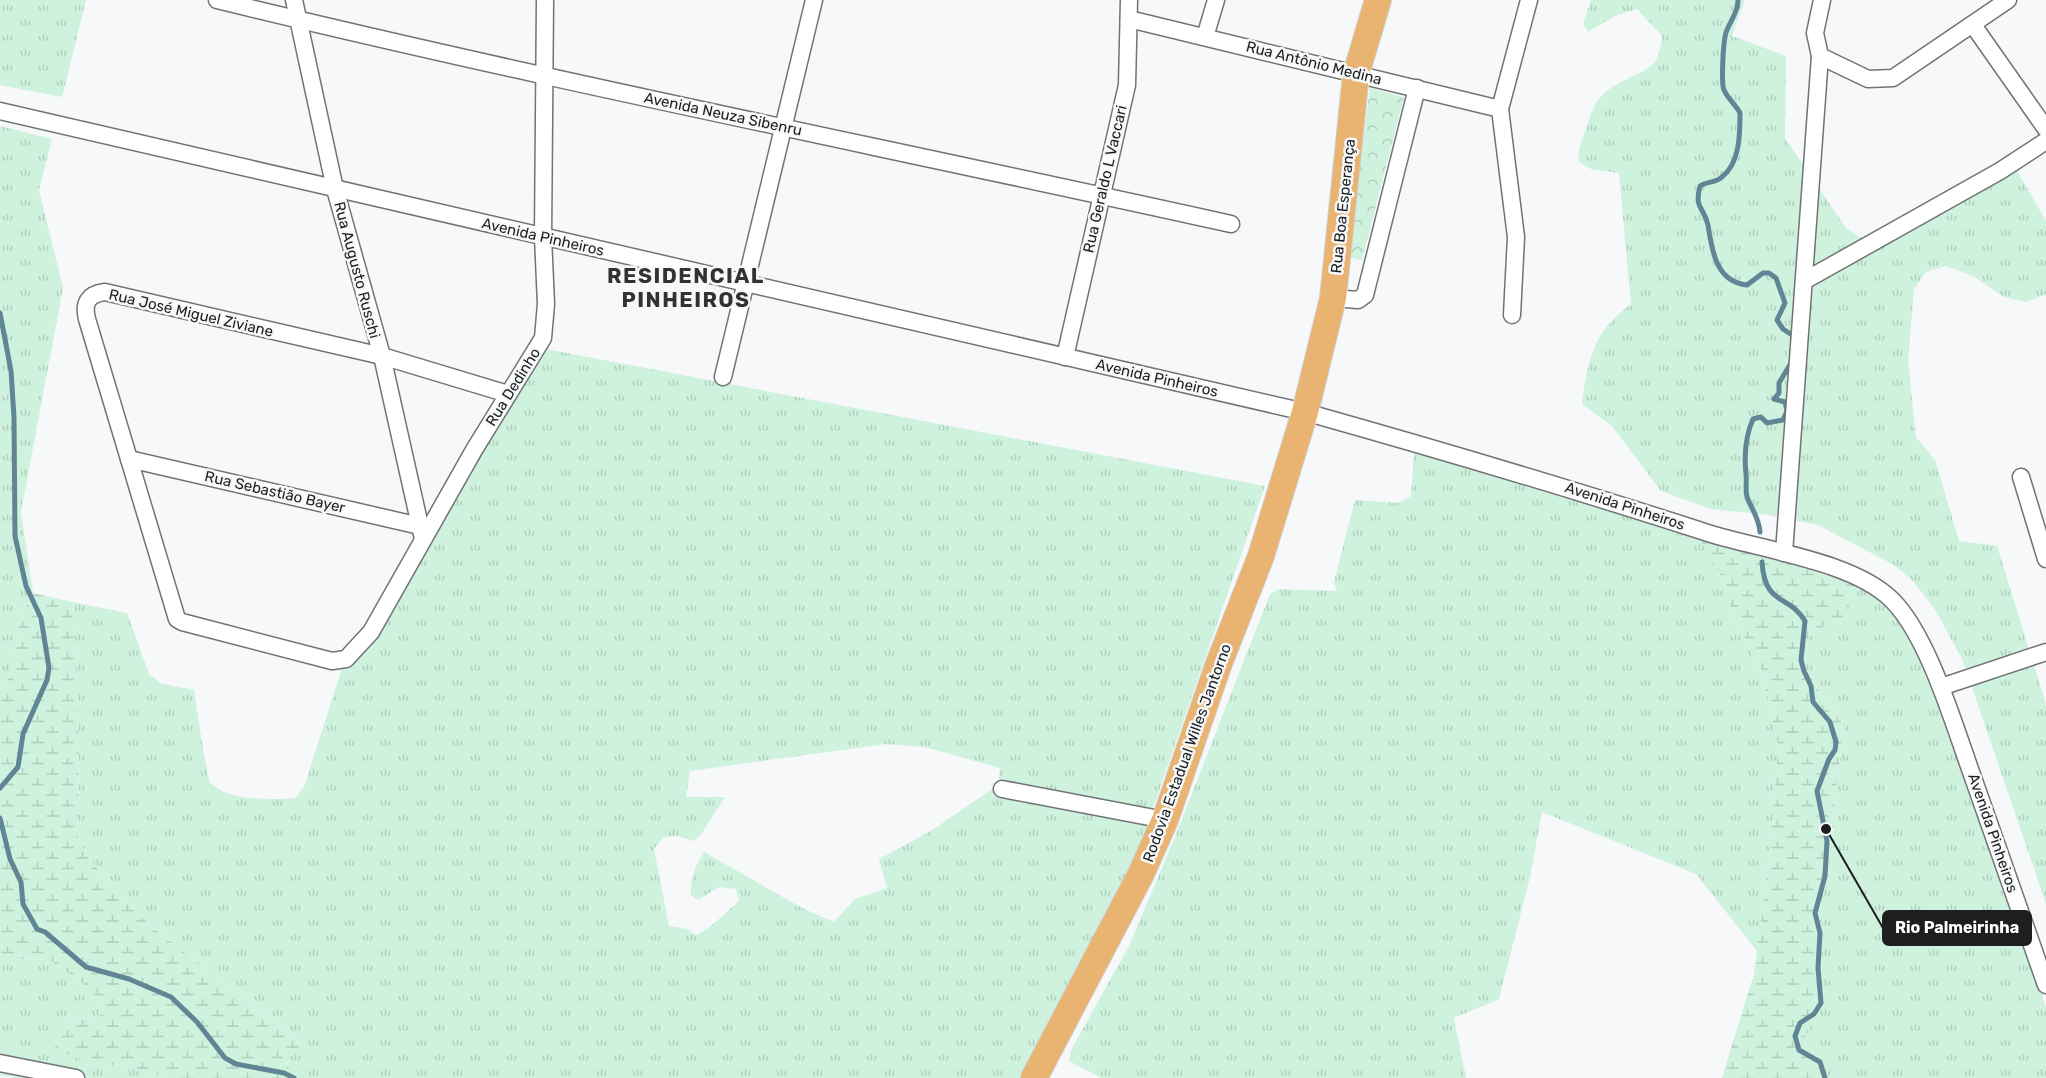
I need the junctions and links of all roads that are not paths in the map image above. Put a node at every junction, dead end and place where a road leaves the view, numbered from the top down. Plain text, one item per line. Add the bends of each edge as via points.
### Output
1 (217, 0) edge
2 (294, 0) edge
3 (545, 0) edge
4 (814, 0) edge
5 (1129, 0) edge
6 (1215, 0) edge
7 (1378, 0) edge
8 (1529, 0) edge
9 (1822, 0) edge
10 (2008, 0) edge
11 (1128, 18) junction
12 (298, 20) junction
13 (1973, 25) junction
14 (1205, 37) junction
15 (1820, 56) junction
16 (1356, 74) junction
17 (544, 78) junction
18 (1417, 88) junction
19 (1500, 109) junction
20 (0, 111) edge
21 (785, 127) junction
22 (2046, 129) edge
23 (2046, 141) edge
24 (335, 189) junction
25 (1102, 196) junction
26 (1231, 225) dead end
27 (543, 237) junction
28 (1804, 281) junction
29 (747, 284) junction
30 (1333, 298) junction
31 (1512, 315) dead end
32 (381, 356) junction
33 (1065, 357) junction
34 (723, 377) dead end
35 (508, 394) junction
36 (1305, 412) junction
37 (129, 459) junction
38 (2021, 477) dead end
39 (422, 533) junction
40 (1784, 553) junction
41 (2046, 559) edge
42 (2046, 652) edge
43 (342, 661) joint
44 (1941, 687) junction
45 (1002, 789) dead end
46 (1165, 820) junction
47 (2046, 985) edge
48 (0, 1063) edge
49 (76, 1078) edge
50 (1034, 1078) edge

1 - 12 street, Avenida Neuza Sibenru
2 - 12 street, Rua Augusto Ruschi
3 - 17 street, Rua Dedinho
4 - 21 street
5 - 11 street, Rua Geraldo L Vaccari
6 - 14 street
7 - 16 main road, Rua Boa Esperança
8 - 19 street
9 - 15 street via 1815,33
10 - 13 street
11 - 14 street, Rua Antônio Medina
11 - 25 street, Rua Geraldo L Vaccari via 1127,85
12 - 17 street, Avenida Neuza Sibenru
12 - 24 street, Rua Augusto Ruschi
13 - 15 street via 1893,78 1868,79
13 - 22 street
14 - 16 street, Rua Antônio Medina
15 - 28 street
16 - 18 street, Rua Antônio Medina
16 - 30 main road, Rua Boa Esperança
17 - 21 street, Avenida Neuza Sibenru
17 - 27 street, Rua Dedinho
18 - 19 street, Rua Antônio Medina
18 - 30 street via 1365,295 1358,300
19 - 31 street via 1516,237
20 - 24 street, Avenida Pinheiros
21 - 25 street, Avenida Neuza Sibenru
21 - 29 street
23 - 28 street
24 - 27 street, Avenida Pinheiros
24 - 32 street, Rua Augusto Ruschi
25 - 26 street, Avenida Neuza Sibenru
25 - 33 street, Rua Geraldo L Vaccari
27 - 29 street, Avenida Pinheiros
27 - 35 street, Rua Dedinho via 545,331
28 - 40 street
29 - 33 street, Avenida Pinheiros
29 - 34 street
30 - 36 main road, Rua Boa Esperança
32 - 35 street, Rua José Miguel Ziviane
32 - 37 street, Rua José Miguel Ziviane via 96,293 84,310
32 - 39 street, Rua Augusto Ruschi
33 - 36 street, Avenida Pinheiros
35 - 39 street, Rua Dedinho
36 - 40 street, Avenida Pinheiros
36 - 46 main road, Rodovia Estadual Willes Jantorno via 1262,556 1218,666
37 - 39 street, Rua Sebastião Bayer
37 - 43 street, Rua José Miguel Ziviane via 174,614 182,622
38 - 41 street
39 - 43 street, Rua Dedinho via 371,632
40 - 44 street, Avenida Pinheiros via 1866,581 1892,600 1910,623
42 - 44 street
44 - 47 street, Avenida Pinheiros
45 - 46 street
46 - 50 main road, Rodovia Estadual Willes Jantorno via 1128,902
48 - 49 street

